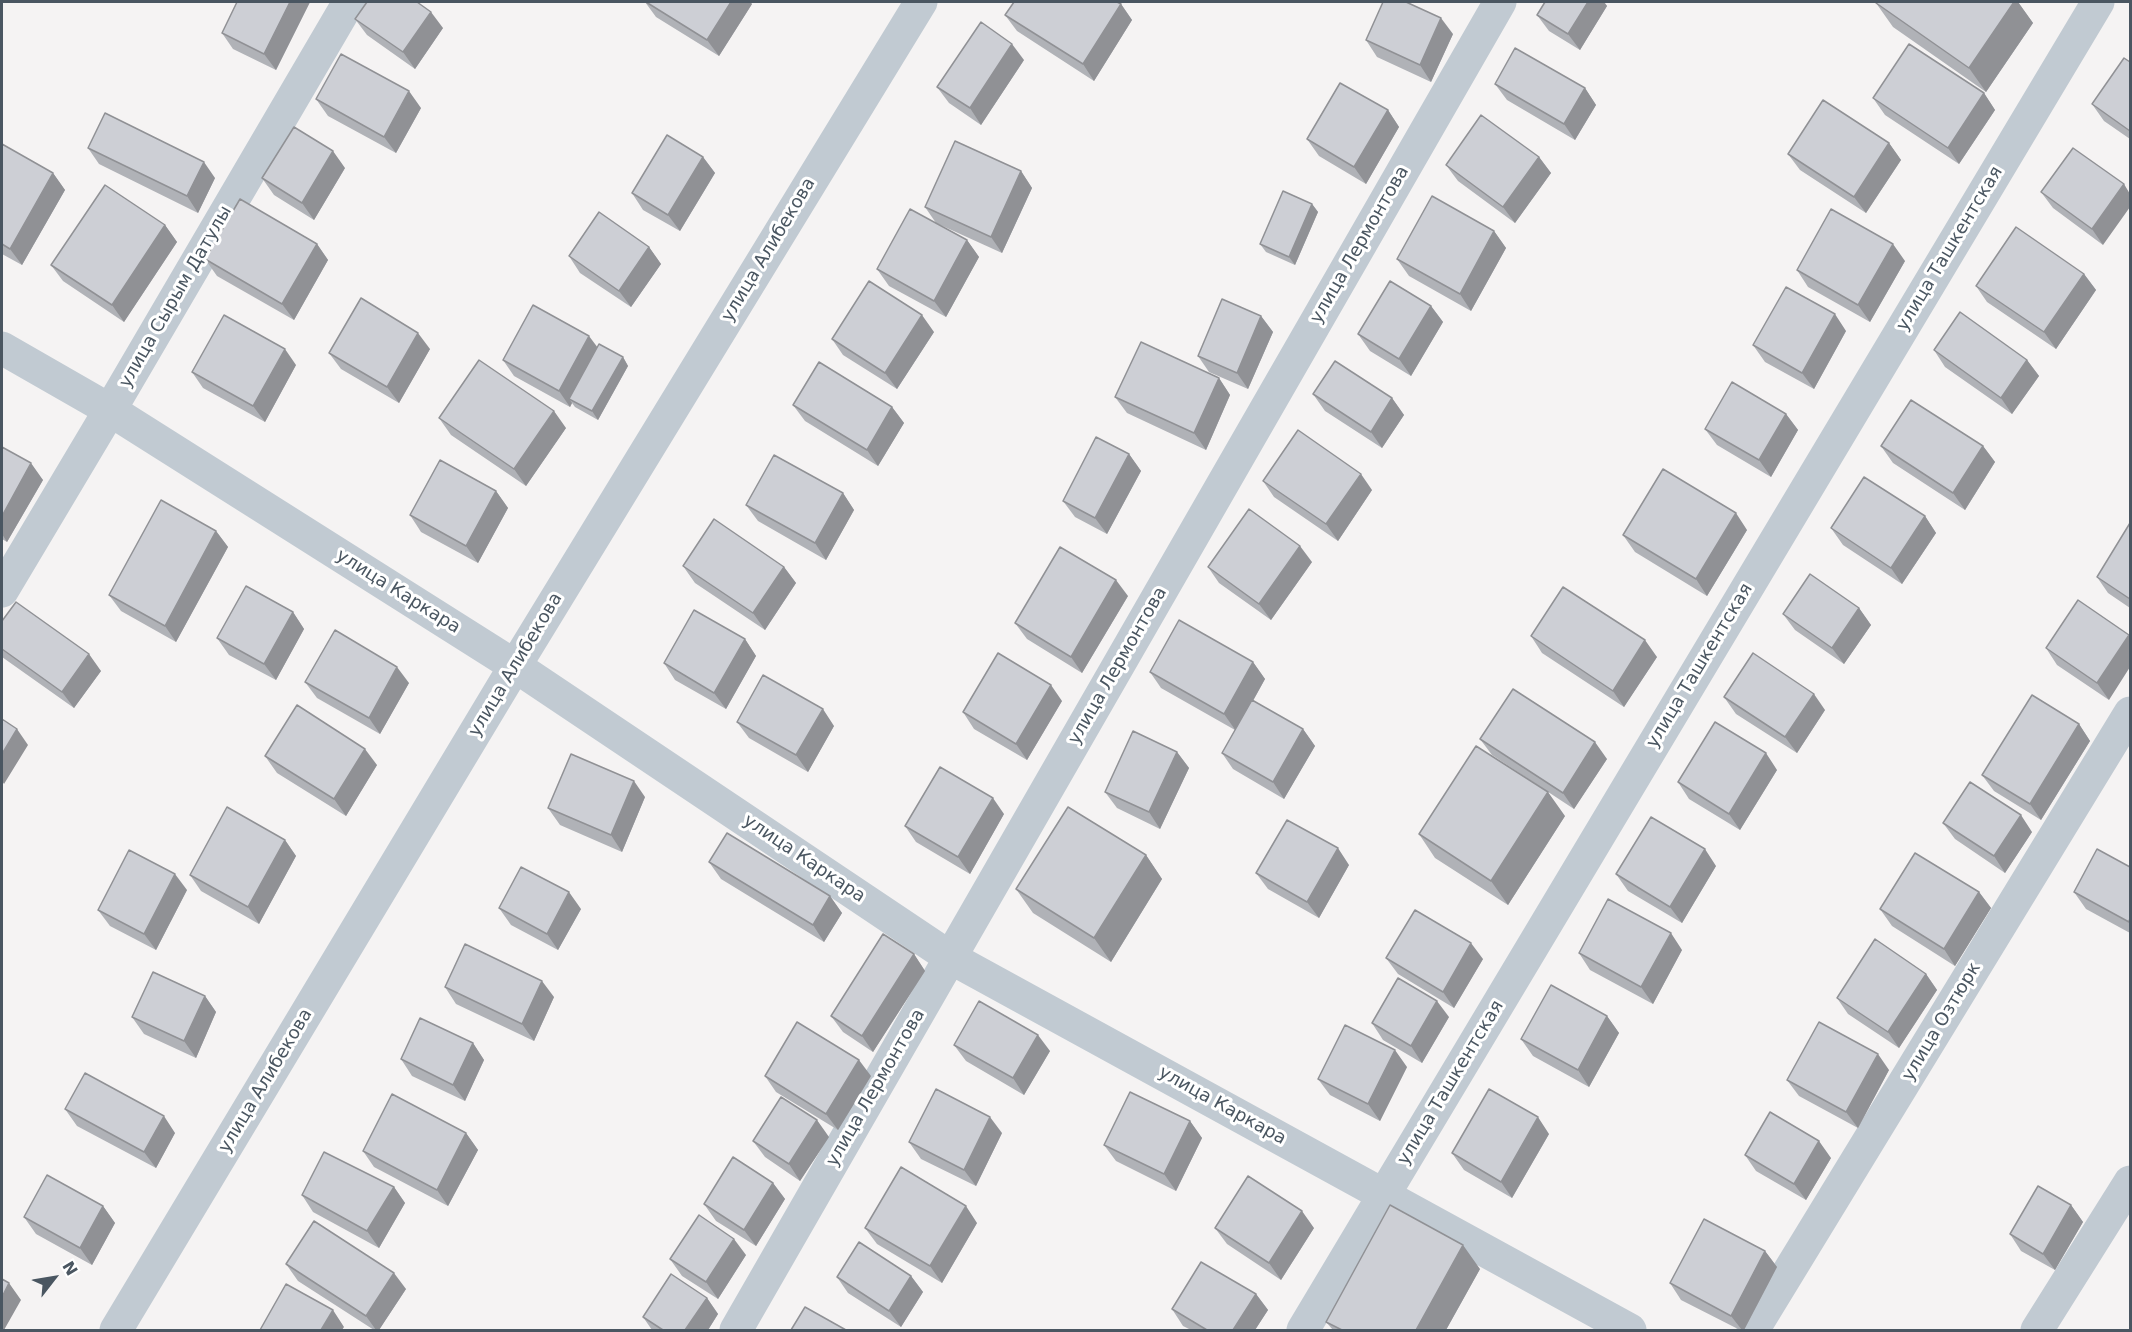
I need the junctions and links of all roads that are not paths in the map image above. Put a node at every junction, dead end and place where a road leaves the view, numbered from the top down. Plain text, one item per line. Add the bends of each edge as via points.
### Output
1 (349, 2) edge
2 (921, 2) edge
3 (1500, 2) edge
4 (2098, 2) edge
5 (2, 348) edge
6 (110, 410) junction
7 (2, 591) edge
8 (515, 666) junction
9 (2130, 713) edge
10 (951, 958) junction
11 (2130, 1182) edge
12 (1384, 1195) junction
13 (116, 1330) edge
14 (736, 1330) edge
15 (1303, 1330) edge
16 (1630, 1330) edge
17 (1753, 1330) edge
18 (2037, 1330) edge

1 - 6 street, улица Сырым Датулы
2 - 8 street, улица Алибекова
3 - 10 street, улица Лермонтова
4 - 12 street, улица Ташкентская
5 - 6 street, улица Каркара
6 - 7 street, улица Сырым Датулы
6 - 8 street, улица Каркара
8 - 10 street, улица Каркара
8 - 13 street, улица Алибекова
9 - 17 street, улица Озтюрк
10 - 12 street, улица Каркара
10 - 14 street, улица Лермонтова
11 - 18 street
12 - 15 street, улица Ташкентская
12 - 16 street, улица Каркара

